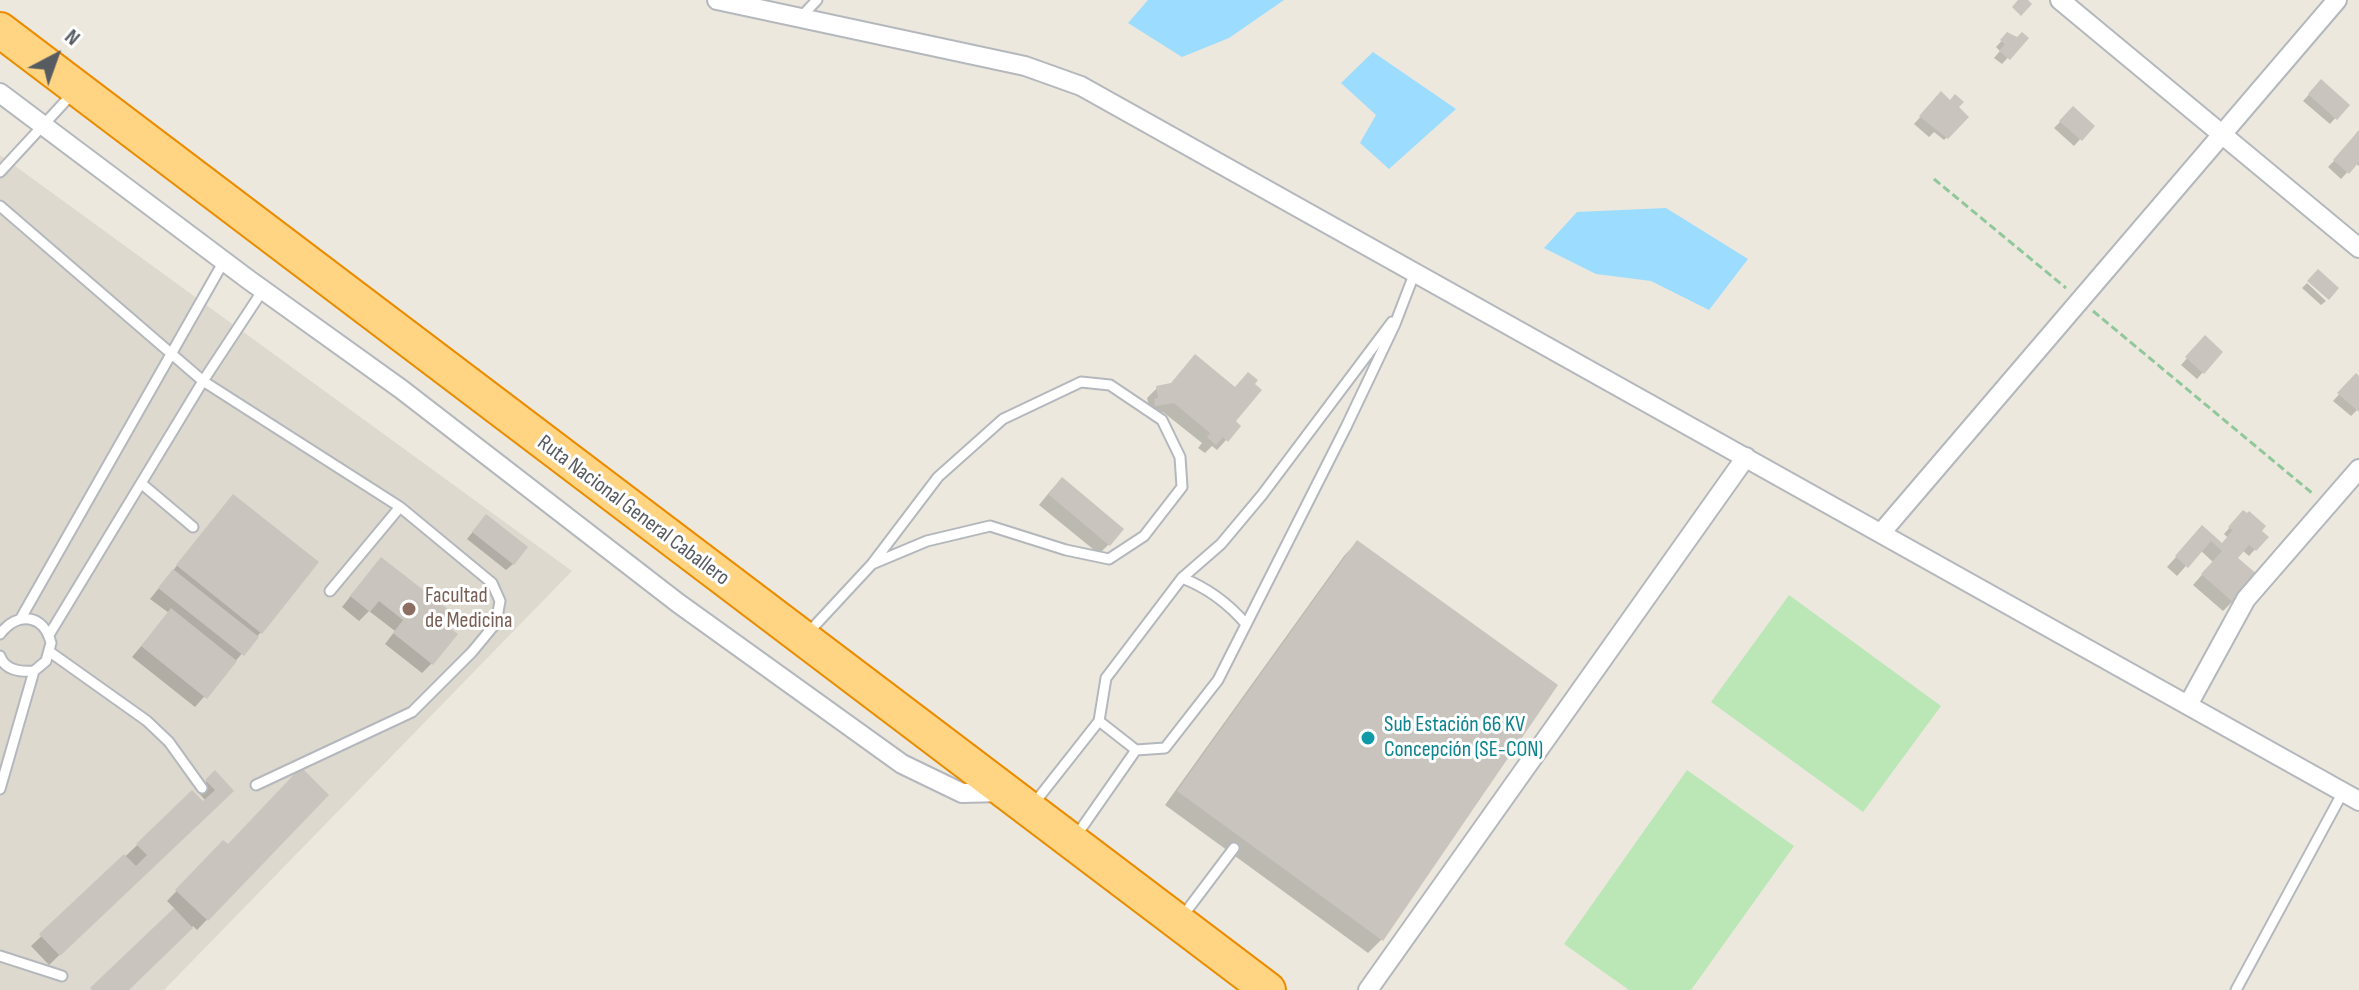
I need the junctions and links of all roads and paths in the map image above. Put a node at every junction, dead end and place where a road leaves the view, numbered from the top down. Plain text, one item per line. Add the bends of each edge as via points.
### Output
1 (717, 0) edge
2 (817, 0) edge
3 (2060, 0) edge
4 (2337, 0) edge
5 (800, 18) junction
6 (0, 30) edge
7 (78, 88) junction
8 (0, 93) edge
9 (43, 125) junction
10 (2223, 134) junction
11 (0, 172) edge
12 (1934, 179) dead end
13 (0, 206) edge
14 (2359, 248) edge
15 (224, 261) junction
16 (1415, 271) junction
17 (263, 290) junction
18 (2080, 300) junction
19 (1399, 313) junction
20 (169, 355) junction
21 (203, 381) junction
22 (1746, 457) junction
23 (2359, 469) edge
24 (142, 484) junction
25 (2327, 506) junction
26 (400, 507) junction
27 (193, 527) dead end
28 (1881, 533) junction
29 (872, 564) junction
30 (1182, 578) junction
31 (330, 591) dead end
32 (21, 618) junction
33 (1246, 624) junction
34 (0, 634) edge
35 (49, 635) junction
36 (802, 639) junction
37 (50, 652) junction
38 (1, 662) edge
39 (34, 671) junction
40 (2188, 705) junction
41 (1099, 721) junction
42 (1136, 750) junction
43 (256, 785) dead end
44 (202, 788) dead end
45 (0, 789) edge
46 (2351, 796) edge
47 (1017, 801) junction
48 (1072, 842) junction
49 (1234, 848) dead end
50 (1178, 923) junction
51 (0, 956) edge
52 (62, 976) dead end
53 (1268, 990) edge
54 (1368, 990) edge
55 (2236, 990) edge

1 - 5 street
2 - 5 lane
3 - 10 street
4 - 10 street
5 - 16 street via 1025,66 1081,86
6 - 7 highway, Ruta Nacional General Caballero
7 - 9 lane
7 - 36 highway, Ruta Nacional General Caballero
8 - 9 street
9 - 11 lane
9 - 15 street
10 - 14 street
10 - 18 street
12 - 18 path
13 - 20 lane
15 - 17 street
15 - 20 lane
16 - 19 lane
16 - 22 street
17 - 21 lane
17 - 47 street via 401,389 678,603 902,764 962,793
18 - 25 path
18 - 28 street
19 - 30 lane via 1262,495 1221,544
19 - 33 lane
20 - 21 lane
20 - 32 lane
21 - 24 lane
21 - 26 lane
22 - 28 street
22 - 54 street
23 - 25 street
24 - 27 lane
24 - 35 lane
25 - 40 street via 2246,599
26 - 31 lane
26 - 43 lane via 492,583 500,601 496,623 412,712
28 - 40 street
29 - 29 lane via 927,541 990,526 1109,559 1144,536 1182,487 1180,457 1162,420 1110,385 1081,382 1003,419 938,477
29 - 36 lane
30 - 33 lane via 1202,586
30 - 41 lane via 1106,678
32 - 34 lane
32 - 35 lane via 35,620
33 - 42 lane via 1218,680 1165,748
35 - 37 lane
36 - 47 highway, Ruta Nacional General Caballero
37 - 39 lane
37 - 44 lane via 147,721
38 - 39 lane via 13,670
39 - 45 lane
40 - 46 street
41 - 42 lane
41 - 47 lane
42 - 48 lane
46 - 55 lane
47 - 48 highway, Ruta Nacional General Caballero
48 - 50 highway, Ruta Nacional General Caballero
49 - 50 lane
50 - 53 highway, Ruta Nacional General Caballero
51 - 52 lane

